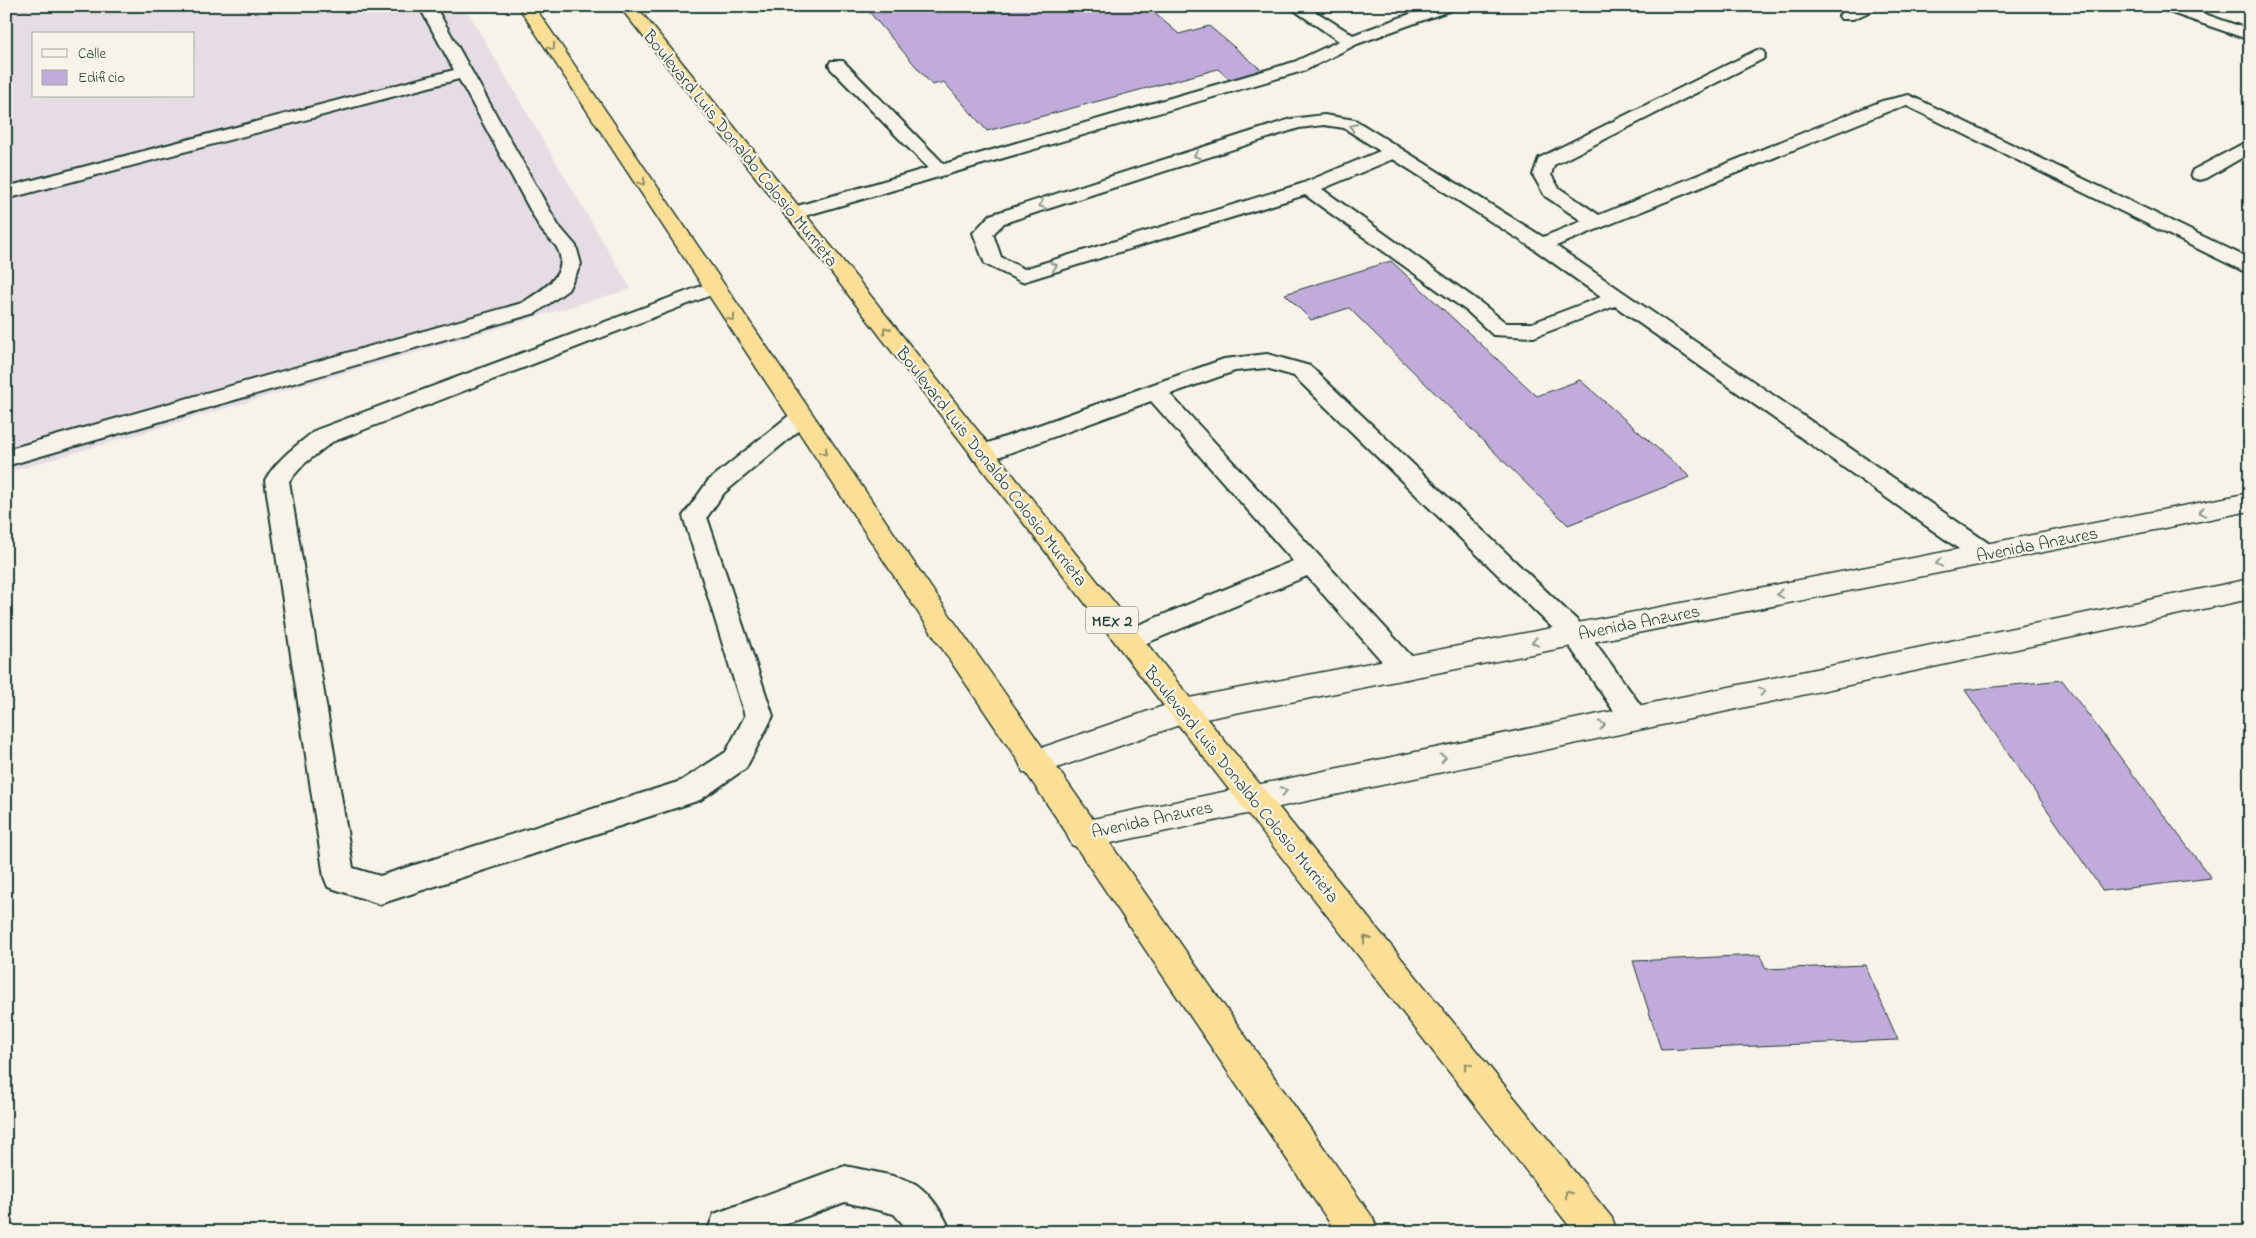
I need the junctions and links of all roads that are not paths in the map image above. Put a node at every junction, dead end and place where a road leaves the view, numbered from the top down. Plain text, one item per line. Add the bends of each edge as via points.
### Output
1 (427, 6) edge
2 (526, 6) edge
3 (627, 6) edge
4 (1296, 6) edge
5 (1448, 6) edge
6 (1870, 6) edge
7 (2166, 6) edge
8 (1847, 16) dead end
9 (2250, 35) edge
10 (1350, 40) junction
11 (1757, 55) dead end
12 (837, 65) dead end
13 (464, 72) junction
14 (2250, 145) edge
15 (1394, 152) junction
16 (940, 170) junction
17 (2200, 174) dead end
18 (1308, 188) junction
19 (6, 193) edge
20 (794, 213) junction
21 (1596, 222) junction
22 (1541, 245) junction
23 (2250, 267) edge
24 (712, 288) junction
25 (1617, 298) junction
26 (1155, 392) junction
27 (800, 418) junction
28 (982, 454) junction
29 (6, 458) edge
30 (2250, 502) edge
31 (1985, 554) junction
32 (1311, 564) junction
33 (2250, 589) edge
34 (1575, 634) junction
35 (1128, 640) junction
36 (1405, 668) junction
37 (1184, 712) junction
38 (1634, 718) junction
39 (1034, 763) junction
40 (1254, 798) junction
41 (1083, 834) junction
42 (724, 1232) edge
43 (933, 1232) edge
44 (1359, 1232) edge
45 (1598, 1232) edge

1 - 13 lane
2 -> 24 highway
3 - 20 highway, Boulevard Luis Donaldo Colosio Murrieta / MEX 2
4 - 10 lane
5 - 10 lane
6 - 8 lane
7 - 9 lane
10 - 16 lane via 1300,66
11 - 21 lane via 1545,162 1542,175 1552,192
12 - 16 lane
13 - 19 lane
13 - 29 lane via 550,228 566,246 571,264 561,286 529,308
14 - 17 lane
15 - 18 lane
15 -> 18 lane via 1349,124 1324,120 1296,123 997,219 984,233 992,260 1022,276
15 - 22 lane
16 - 20 lane
18 - 25 lane via 1474,307 1501,330 1534,330
28 -> 20 highway, Boulevard Luis Donaldo Colosio Murrieta / MEX 2
21 - 22 lane
21 - 23 lane via 1888,105 1909,100
22 - 25 lane
24 -> 27 highway
24 - 27 lane via 324,436 296,458 277,480 339,877 380,890 690,791 736,760 759,716 695,516 716,486
25 - 31 lane
26 - 28 lane
26 - 32 lane
26 - 34 lane via 1232,364 1267,360 1302,371
27 -> 39 highway
28 - 35 highway, Boulevard Luis Donaldo Colosio Murrieta / MEX 2
30 -> 31 street, Avenida Anzures
31 -> 34 street, Avenida Anzures
32 - 35 lane
32 - 36 lane
38 -> 33 street, Avenida Anzures
34 -> 36 street, Avenida Anzures
34 - 38 lane
35 - 37 highway, Boulevard Luis Donaldo Colosio Murrieta / MEX 2
36 - 37 street, Avenida Anzures
37 - 39 street, Avenida Anzures
37 - 40 highway, Boulevard Luis Donaldo Colosio Murrieta / MEX 2
40 -> 38 street, Avenida Anzures
39 - 41 highway
40 - 41 street, Avenida Anzures
45 -> 40 highway, Boulevard Luis Donaldo Colosio Murrieta / MEX 2
41 - 44 highway
42 - 43 lane via 727,1227 845,1184 904,1198

